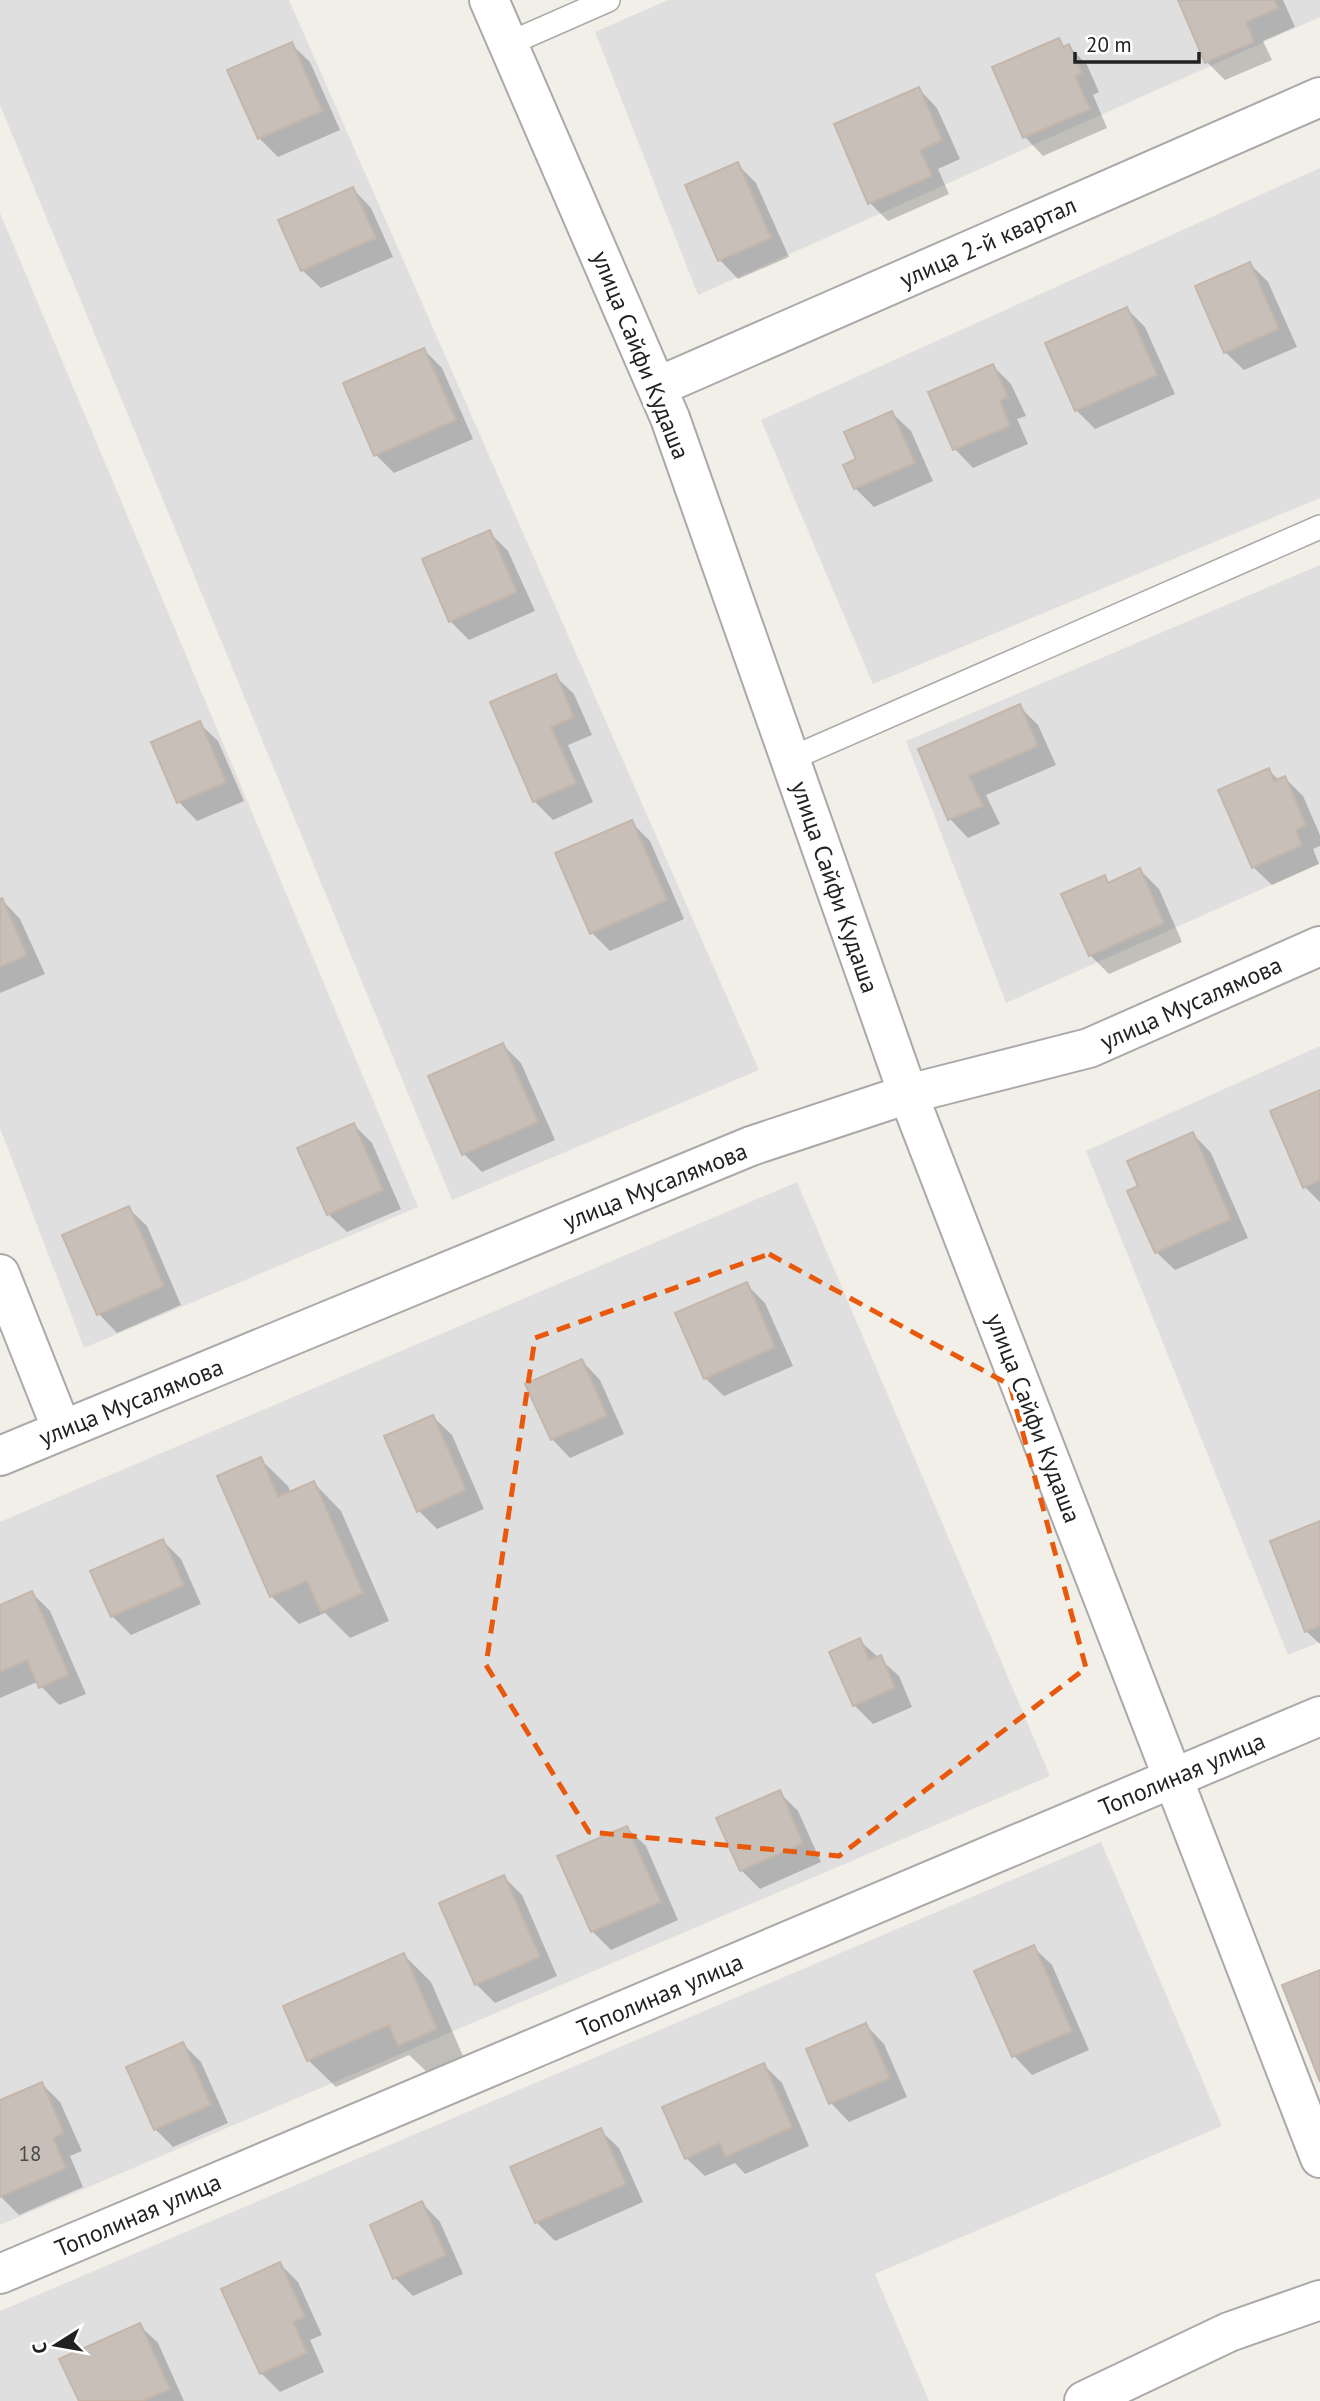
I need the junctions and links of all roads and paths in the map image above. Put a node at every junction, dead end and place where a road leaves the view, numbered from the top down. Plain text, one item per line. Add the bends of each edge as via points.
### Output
1 (489, 0) edge
2 (608, 0) edge
3 (508, 44) junction
4 (1320, 97) edge
5 (657, 387) junction
6 (1320, 527) edge
7 (790, 759) junction
8 (1320, 946) edge
9 (908, 1094) junction
10 (0, 1273) edge
11 (62, 1430) junction
12 (0, 1456) edge
13 (1320, 1716) edge
14 (1174, 1777) junction
15 (1320, 2158) edge
16 (0, 2274) edge
17 (1320, 2300) edge
18 (1084, 2401) edge

1 - 3 street, улица Сайфи Кудаша
2 - 3 lane
3 - 5 street, улица Сайфи Кудаша
4 - 5 street, улица 2-й квартал
5 - 7 street, улица Сайфи Кудаша
6 - 7 lane
7 - 9 street, улица Сайфи Кудаша
8 - 9 street, улица Мусалямова via 1089,1048
9 - 11 street, улица Мусалямова via 751,1146
9 - 14 street, улица Сайфи Кудаша
10 - 11 street
11 - 12 street, улица Мусалямова
13 - 14 street, Тополиная улица
14 - 15 street, улица Сайфи Кудаша
14 - 16 street, Тополиная улица
17 - 18 street via 1229,2332

